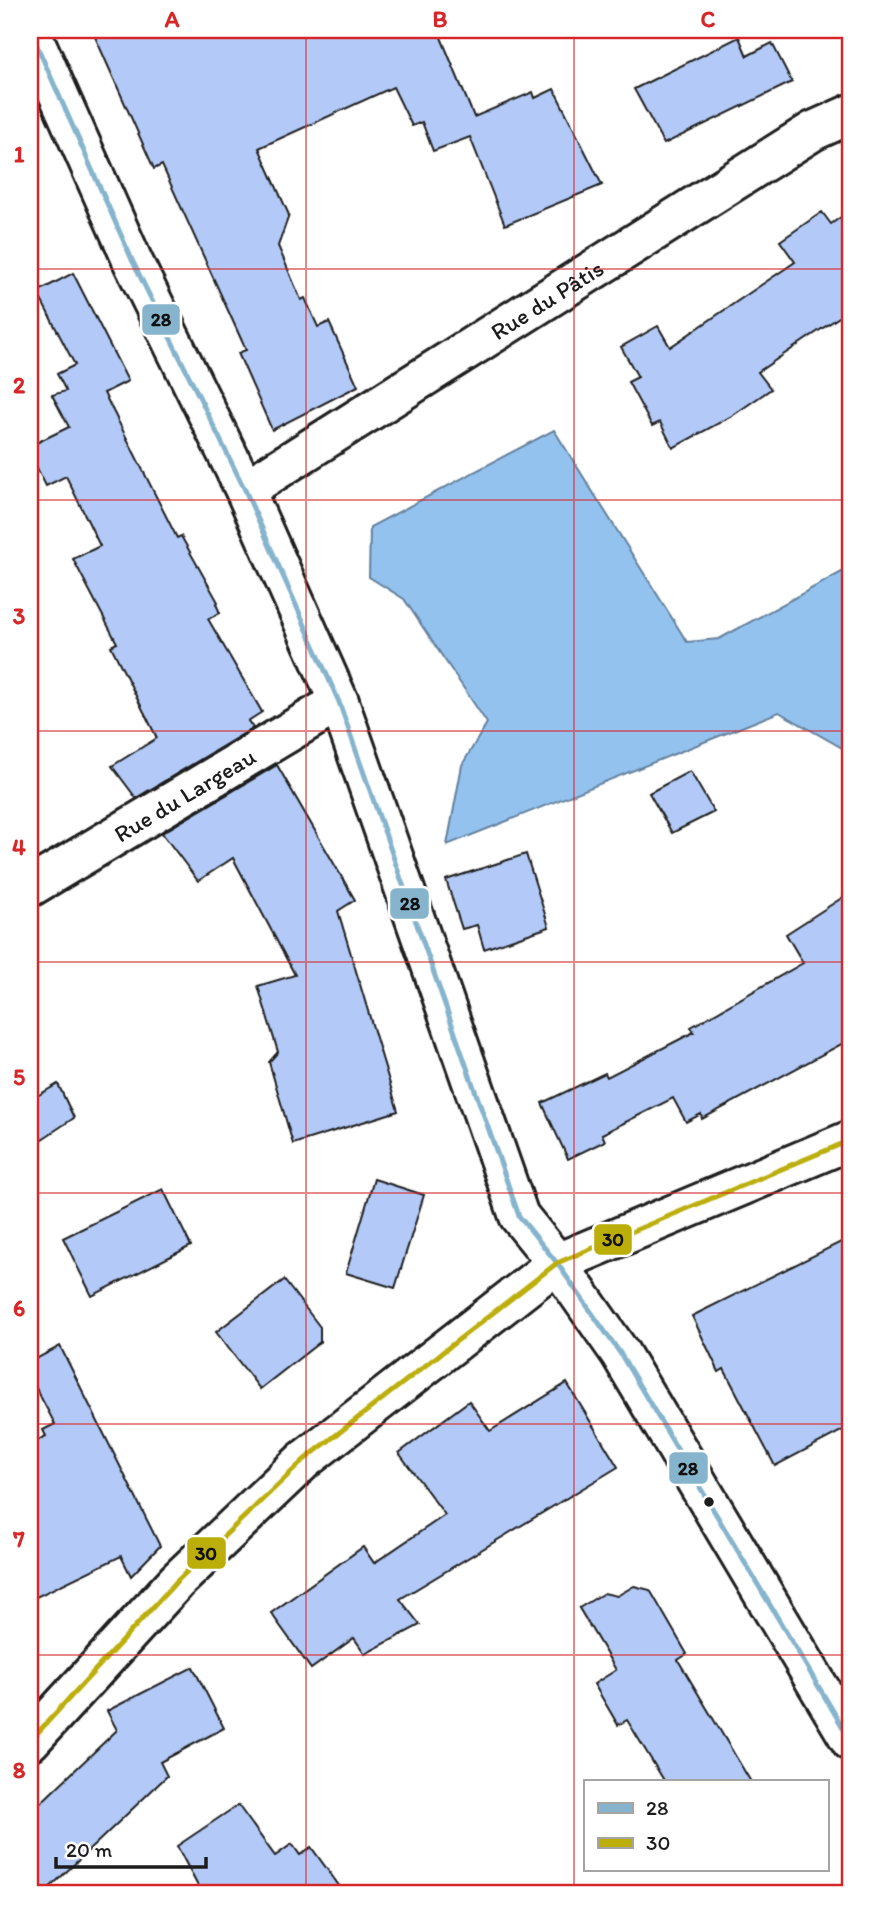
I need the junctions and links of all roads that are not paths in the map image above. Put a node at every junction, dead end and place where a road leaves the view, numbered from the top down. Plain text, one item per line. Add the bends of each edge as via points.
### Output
1 (30, 30) edge
2 (851, 114) edge
3 (245, 490) junction
4 (339, 702) junction
5 (30, 887) edge
6 (851, 1140) edge
7 (557, 1263) junction
8 (30, 1741) edge
9 (851, 1741) edge

1 - 3 street via 133,262
2 - 3 street, Rue du Pâtis via 801,138
3 - 4 street
4 - 5 street, Rue du Largeau
4 - 7 street via 519,1216
6 - 7 street
7 - 8 street via 304,1460 177,1581
7 - 9 street via 620,1353

